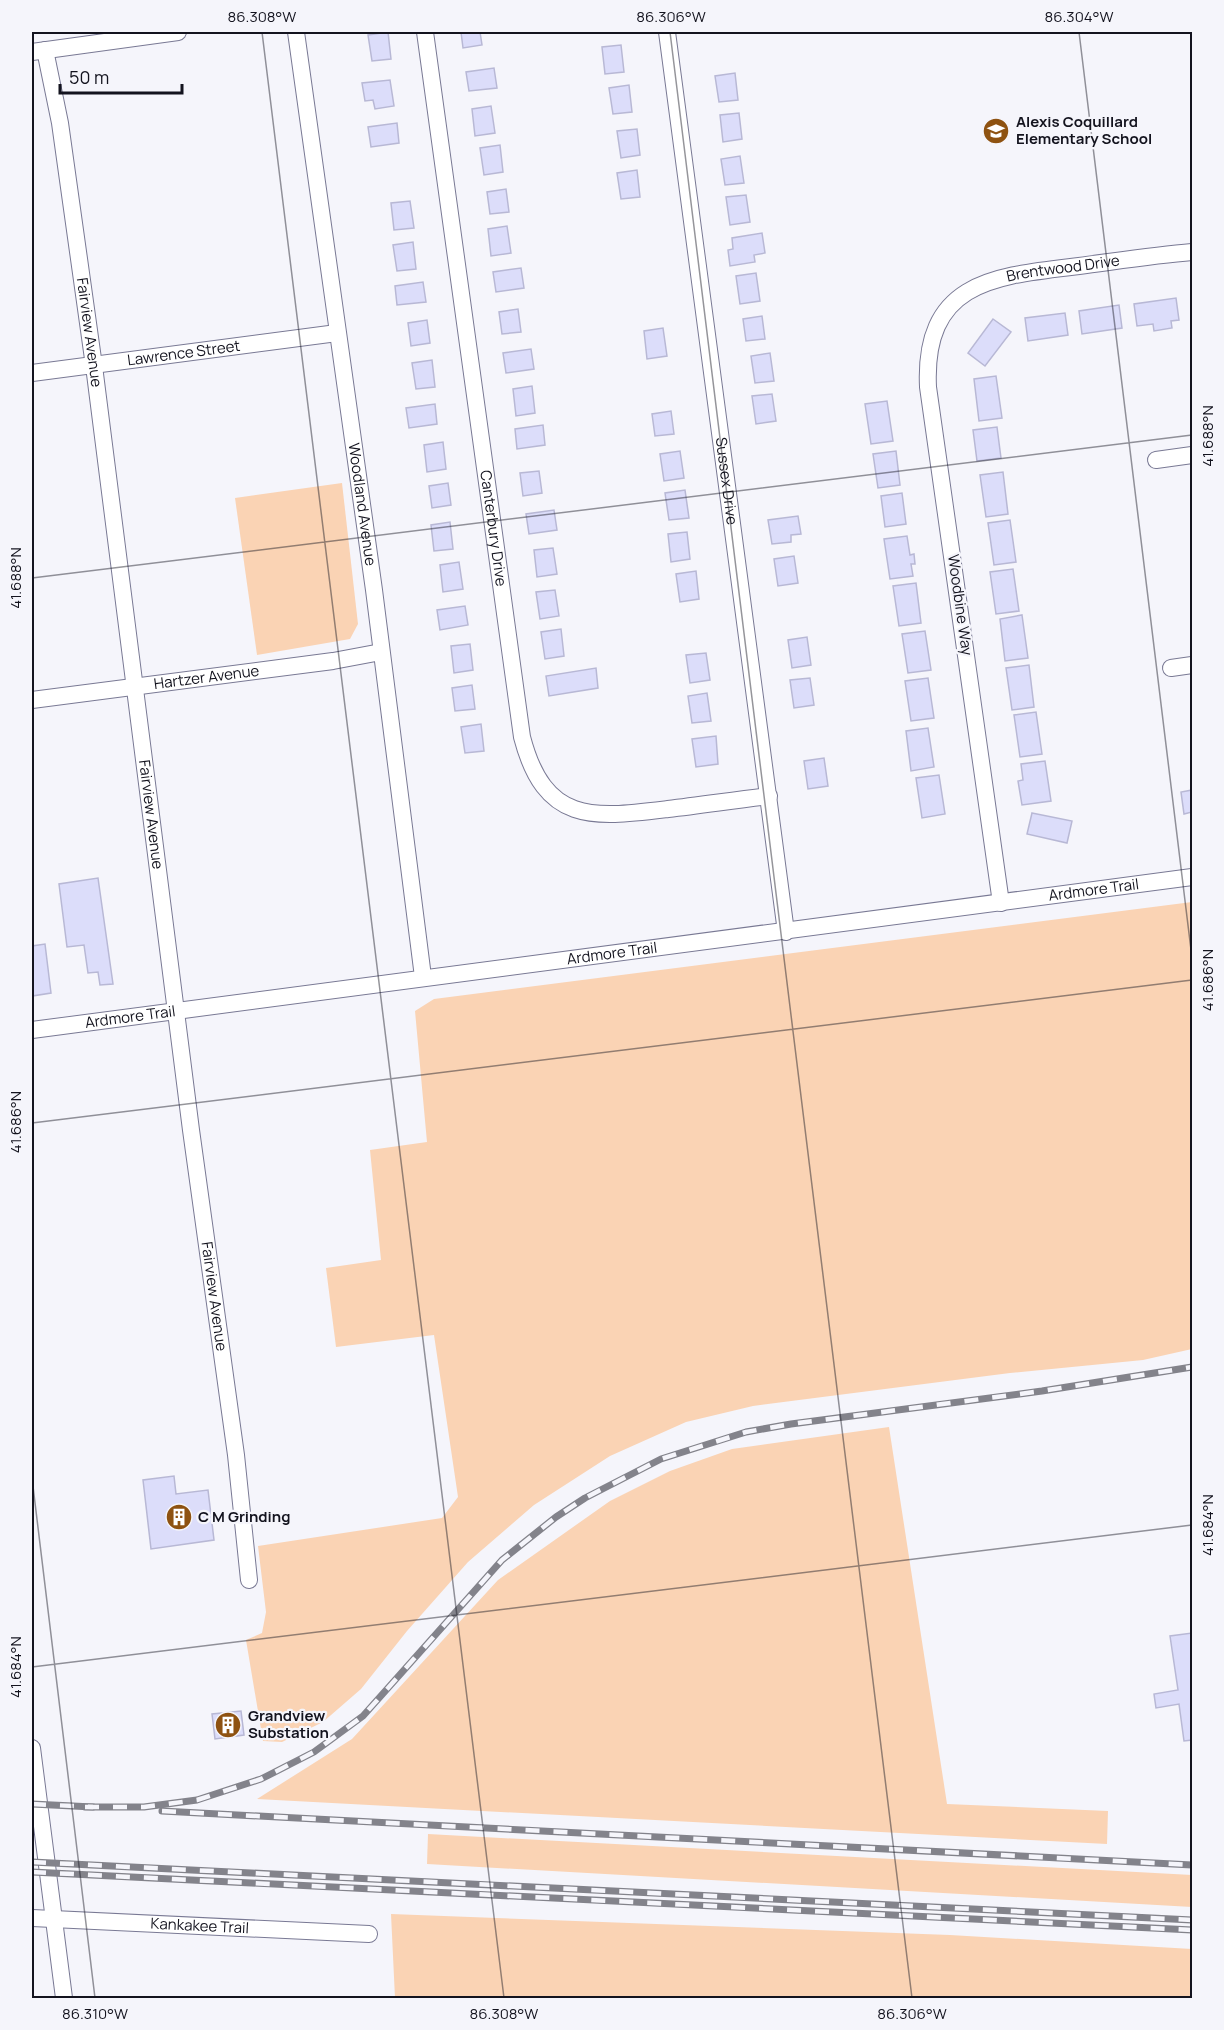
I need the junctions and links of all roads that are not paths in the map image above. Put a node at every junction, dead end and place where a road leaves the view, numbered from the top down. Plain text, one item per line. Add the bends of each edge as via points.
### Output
1 (178, 32) edge
2 (296, 32) edge
3 (425, 32) edge
4 (667, 32) edge
5 (38, 51) edge
6 (1192, 252) edge
7 (946, 311) joint
8 (337, 333) junction
9 (94, 366) junction
10 (32, 373) edge
11 (1192, 455) edge
12 (1156, 460) dead end
13 (381, 652) junction
14 (1192, 665) edge
15 (1171, 668) dead end
16 (136, 687) junction
17 (32, 700) edge
18 (769, 796) junction
19 (1192, 877) edge
20 (1001, 903) junction
21 (786, 932) junction
22 (423, 978) junction
23 (176, 1012) junction
24 (32, 1030) edge
25 (249, 1580) dead end
26 (32, 1748) edge
27 (32, 1918) edge
28 (53, 1919) junction
29 (369, 1934) dead end
30 (64, 1998) edge

1 - 5 street
2 - 8 street, Woodland Avenue
3 - 18 street, Canterbury Drive via 528,759 542,783 562,802 597,816
4 - 18 street, Sussex Drive
5 - 9 street, Fairview Avenue via 60,123
6 - 7 street, Brentwood Drive via 994,278 962,296
7 - 20 street, Woodbine Way via 929,349 928,387
8 - 9 street, Lawrence Street
8 - 13 street, Woodland Avenue
9 - 10 street, Lawrence Street
9 - 16 street, Fairview Avenue
11 - 12 street
13 - 16 street, Hartzer Avenue
13 - 22 street, Woodland Avenue
14 - 15 street
16 - 17 street, Hartzer Avenue
16 - 23 street, Fairview Avenue
18 - 21 street, Sussex Drive
19 - 20 street, Ardmore Trail
20 - 21 street, Ardmore Trail
21 - 22 street, Ardmore Trail
22 - 23 street, Ardmore Trail
23 - 24 street, Ardmore Trail
23 - 25 street, Fairview Avenue via 236,1455
26 - 28 street
27 - 28 street, Kankakee Trail
28 - 29 street, Kankakee Trail
28 - 30 street

